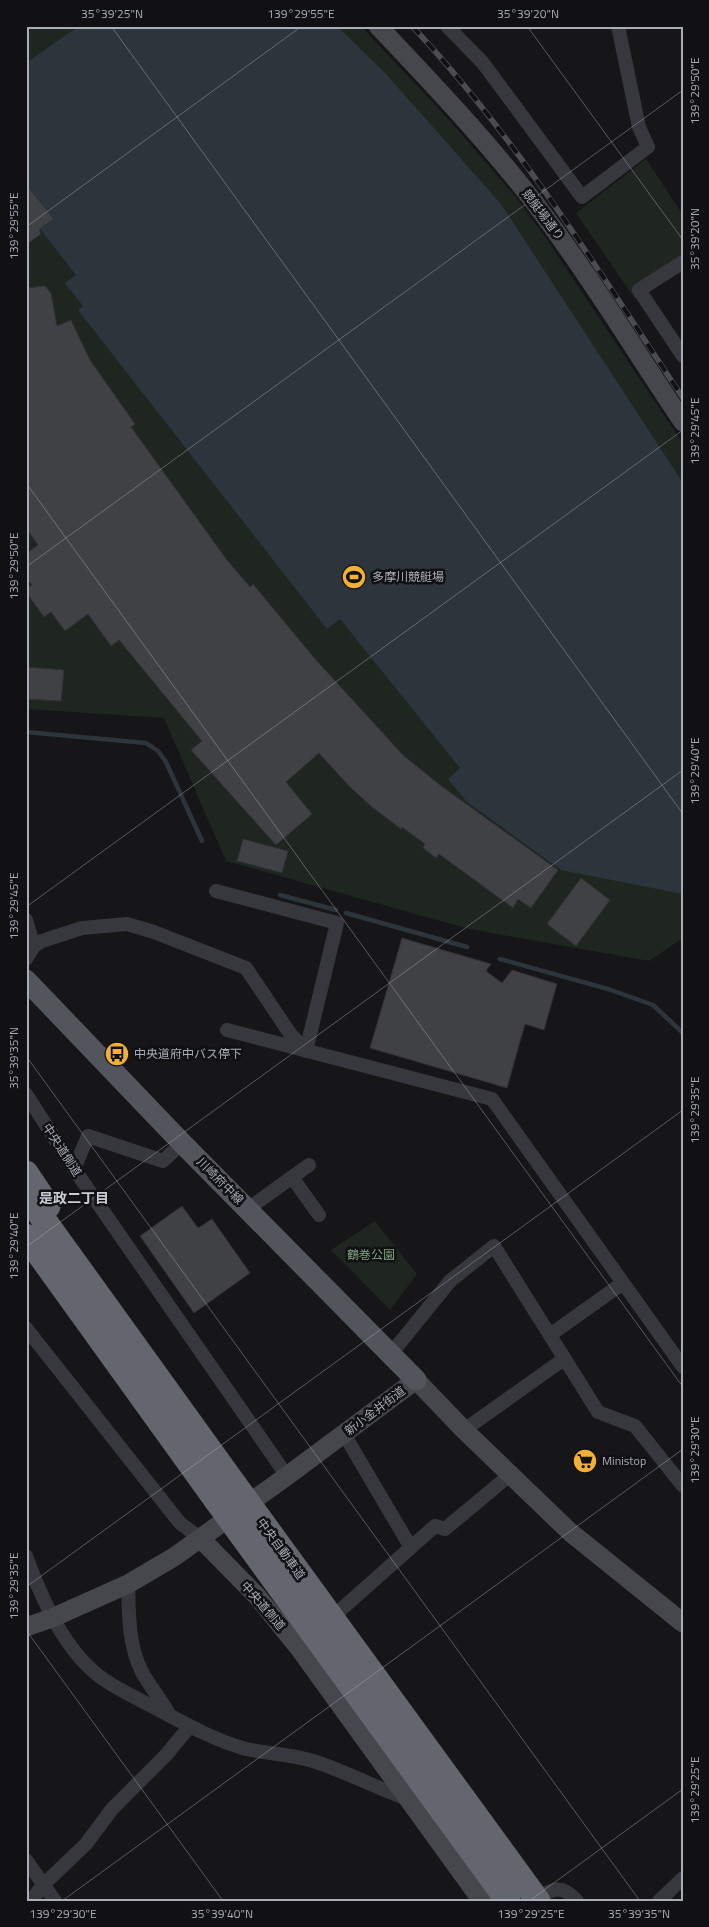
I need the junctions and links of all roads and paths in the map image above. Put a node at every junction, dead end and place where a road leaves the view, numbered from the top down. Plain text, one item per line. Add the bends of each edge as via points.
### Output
1 (378, 26) edge
2 (618, 26) edge
3 (451, 27) edge
4 (683, 262) edge
5 (683, 356) edge
6 (683, 422) edge
7 (216, 891) dead end
8 (26, 920) edge
9 (34, 946) junction
10 (26, 959) edge
11 (26, 980) edge
12 (227, 1030) dead end
13 (306, 1051) junction
14 (26, 1094) edge
15 (182, 1143) junction
16 (309, 1165) dead end
17 (74, 1170) junction
18 (26, 1173) edge
19 (292, 1177) junction
20 (26, 1195) edge
21 (248, 1209) junction
22 (319, 1215) dead end
23 (26, 1236) edge
24 (26, 1260) edge
25 (623, 1283) junction
26 (26, 1328) edge
27 (550, 1335) junction
28 (390, 1354) junction
29 (564, 1359) junction
30 (683, 1367) edge
31 (416, 1380) junction
32 (464, 1430) junction
33 (344, 1434) junction
34 (203, 1438) junction
35 (189, 1461) junction
36 (510, 1475) junction
37 (288, 1476) junction
38 (683, 1486) edge
39 (226, 1492) junction
40 (200, 1538) junction
41 (410, 1546) junction
42 (26, 1556) edge
43 (128, 1584) junction
44 (52, 1618) junction
45 (683, 1623) edge
46 (26, 1627) edge
47 (299, 1648) junction
48 (169, 1715) junction
49 (190, 1726) junction
50 (408, 1799) junction
51 (26, 1860) edge
52 (683, 1878) edge
53 (43, 1885) junction
54 (30, 1901) edge
55 (54, 1901) edge
56 (482, 1901) edge
57 (508, 1901) edge
58 (532, 1901) edge
59 (538, 1901) edge
60 (577, 1901) edge
61 (659, 1901) edge

1 - 6 street, 競艇場通り via 448,101 533,201
2 - 3 street via 639,127 648,147 582,197 482,63
4 - 5 street via 639,290
7 - 13 street via 337,923
8 - 9 street
9 - 10 street
9 - 13 street via 82,928 127,924 154,932 246,968 292,1036
11 - 15 main road, 川崎府中線
12 - 13 street
13 - 25 street via 492,1099
14 - 17 street, 中央道側道
15 - 17 street via 163,1161 88,1136
15 - 21 main road, 川崎府中線
16 - 19 street
17 - 37 street, 中央道側道
18 - 34 highway
19 - 21 street
19 - 22 street
20 - 34 highway, 中央自動車道
21 - 28 main road, 川崎府中線
23 - 35 highway, 中央自動車道
24 - 35 highway
25 - 27 street
25 - 30 street
26 - 40 street, 中央道側道 via 180,1523
27 - 28 street via 494,1246 450,1281
27 - 29 street
28 - 31 main road, 川崎府中線
29 - 32 street
29 - 38 street via 598,1412 635,1426
31 - 32 street, 新小金井街道
31 - 33 street, 新小金井街道
32 - 36 street, 新小金井街道
33 - 37 street, 新小金井街道
33 - 41 street
34 - 39 highway, 中央自動車道
35 - 39 highway, 中央自動車道
36 - 41 street via 445,1529 435,1526
36 - 45 street, 新小金井街道 via 591,1550
37 - 40 street, 新小金井街道
39 - 57 highway, 中央自動車道, bridge
39 - 59 highway, 中央自動車道, bridge
40 - 43 street, 新小金井街道
40 - 47 street, 中央道側道 via 256,1595
41 - 47 street
42 - 44 street
43 - 44 street, 新小金井街道
43 - 48 street via 135,1656
44 - 46 street, 新小金井街道
44 - 48 street via 88,1666 104,1679
47 - 50 street, 中央道側道
48 - 49 street
49 - 50 street via 246,1749 313,1761
49 - 53 street via 112,1809 86,1844
50 - 56 street, 中央道側道
51 - 53 street
52 - 61 street
53 - 54 street
53 - 55 street
58 - 60 street via 553,1889 561,1889

